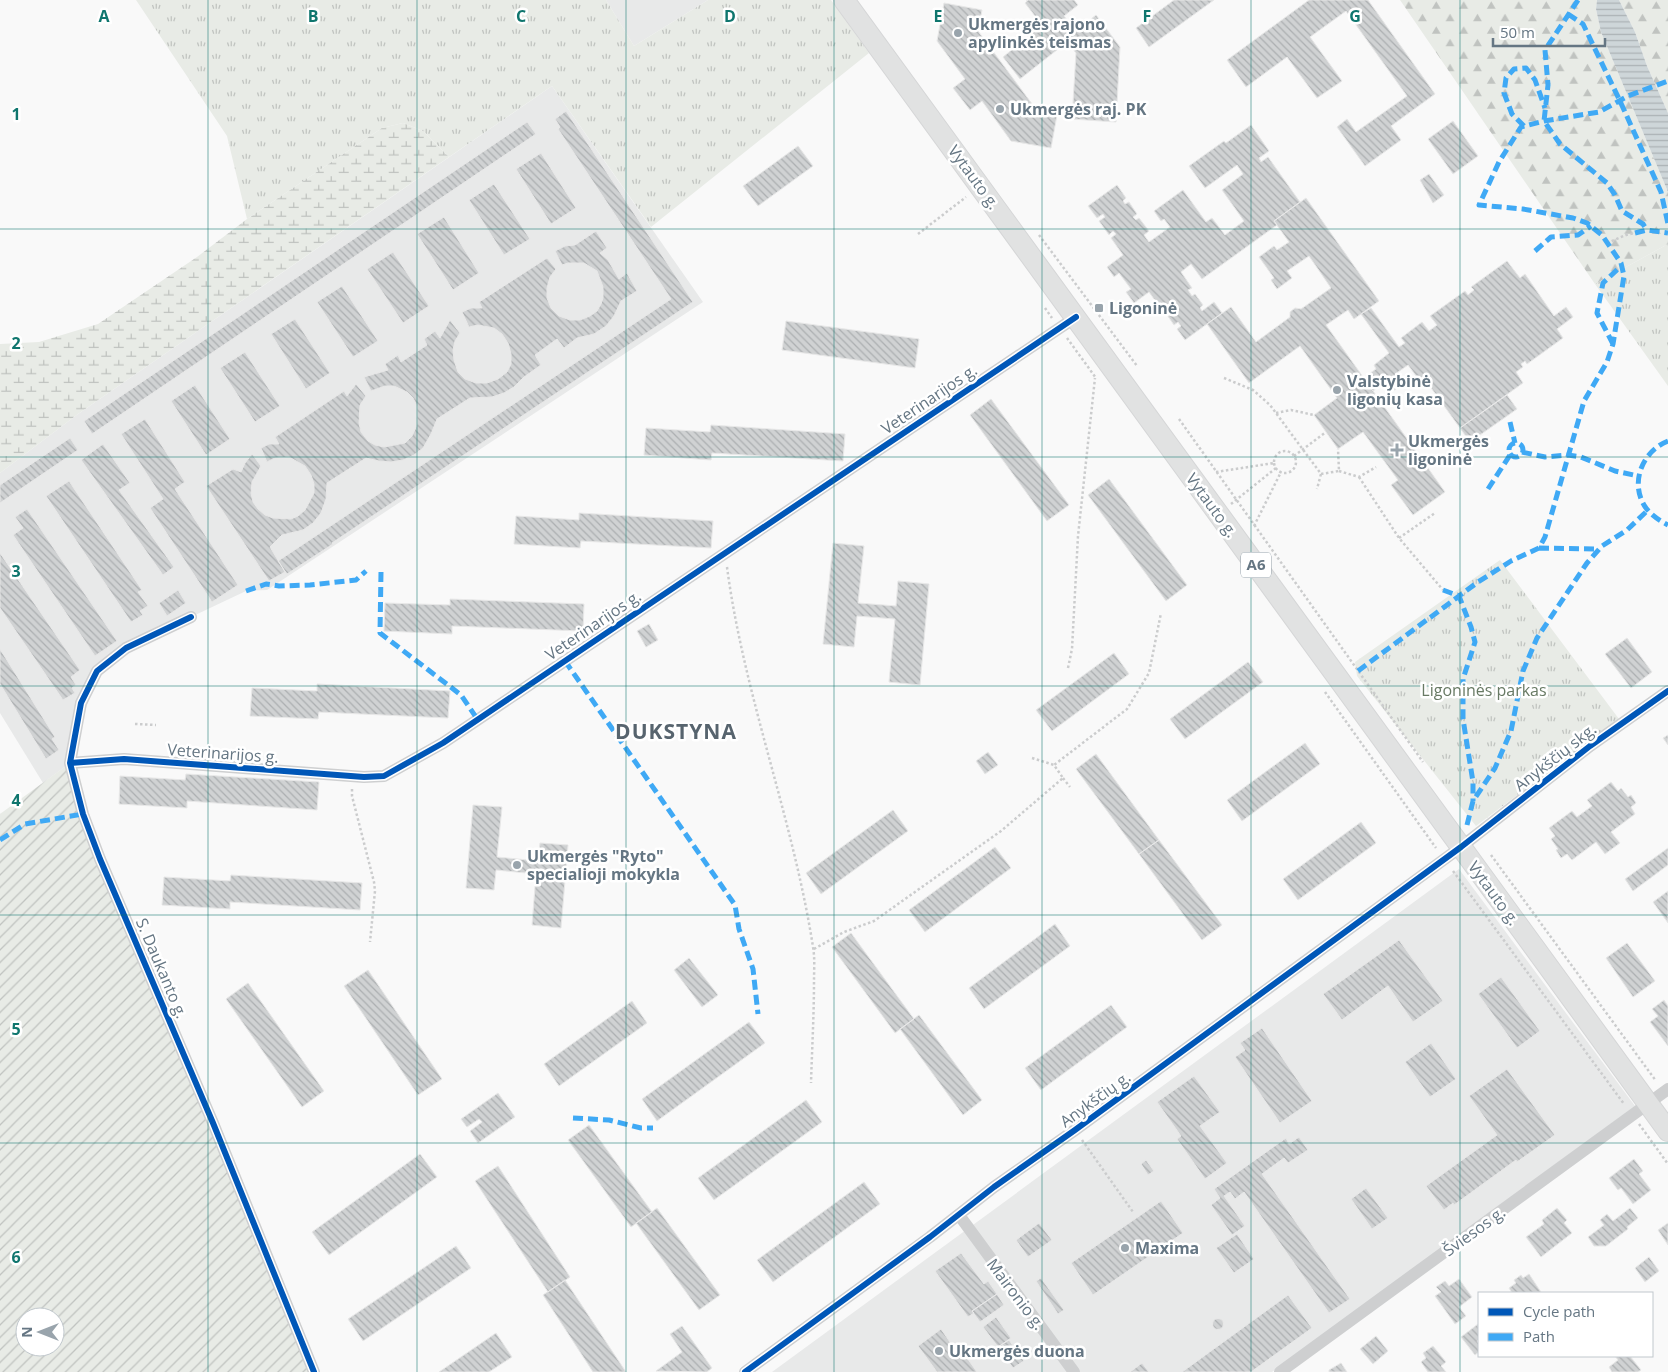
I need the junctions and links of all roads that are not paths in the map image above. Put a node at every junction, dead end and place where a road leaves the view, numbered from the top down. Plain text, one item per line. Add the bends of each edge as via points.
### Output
1 (844, 0) edge
2 (1076, 316) junction
3 (191, 617) dead end
4 (1668, 691) edge
5 (70, 763) junction
6 (1469, 841) junction
7 (1660, 1095) edge
8 (1668, 1130) edge
9 (959, 1215) junction
10 (751, 1370) edge
11 (314, 1372) edge
12 (1074, 1372) edge
13 (1280, 1372) edge

1 - 2 main road, Vytauto g. / A6
2 - 5 street, Veterinarijos g. via 443,743 384,776 124,759
2 - 6 main road, Vytauto g. / A6 via 1218,513
3 - 5 street, S. Daukanto g. via 126,648 97,671 81,703
4 - 6 street, Anykščių skg. via 1590,746
5 - 11 street, S. Daukanto g. via 82,814 100,859 213,1123
6 - 7 main road, Vytauto g. / A6
6 - 9 street, Anykščių g.
7 - 8 main road, Vytauto g. / A6
7 - 13 street, Šviesos g.
9 - 10 street, Anykščių g.
9 - 12 street, Maironio g.

